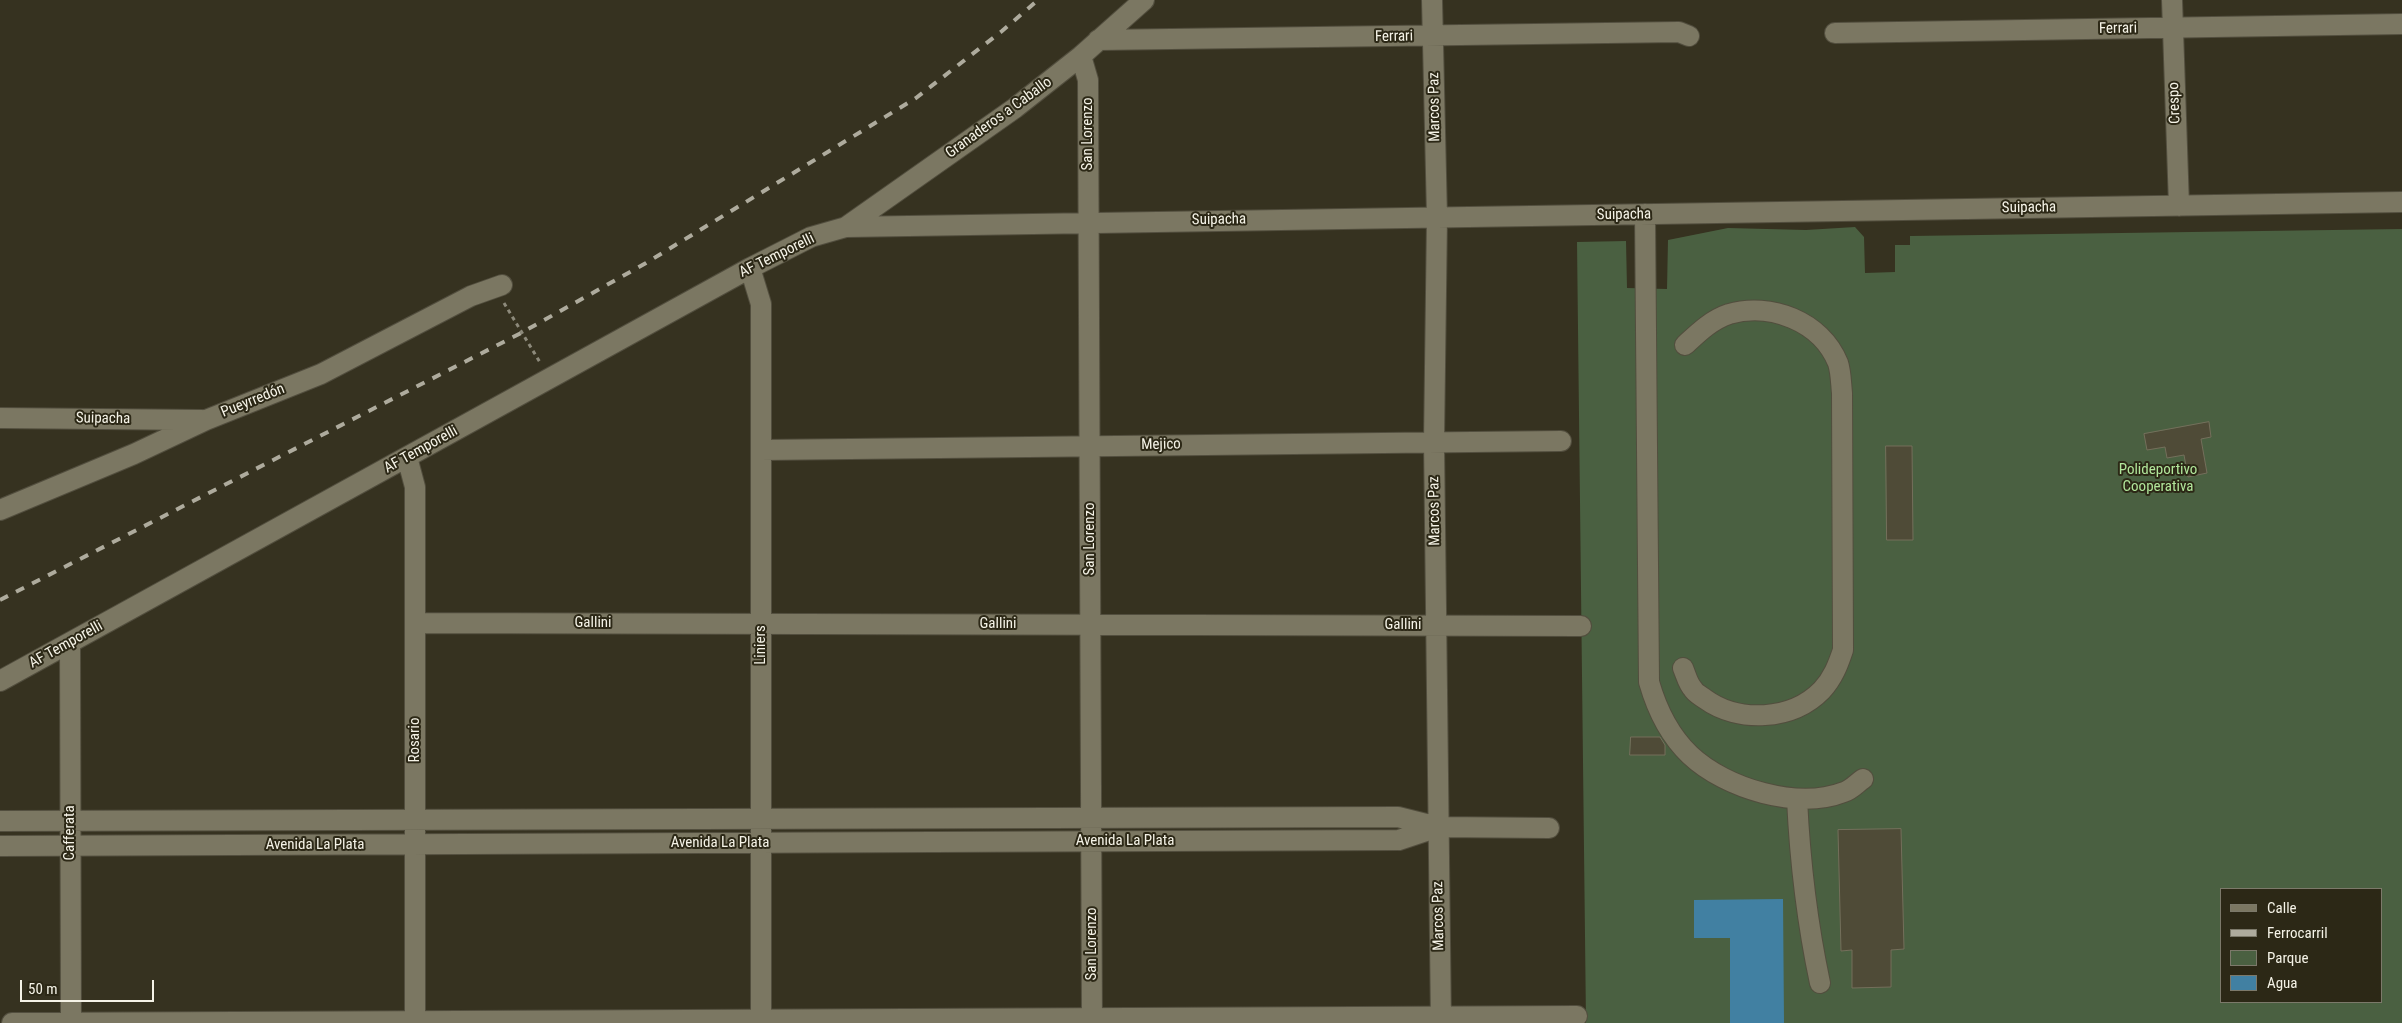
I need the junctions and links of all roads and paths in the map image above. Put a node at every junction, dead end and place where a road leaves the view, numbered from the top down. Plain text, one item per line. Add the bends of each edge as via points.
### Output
1 (1144, 0) edge
2 (1432, 0) edge
3 (2172, 0) edge
4 (2402, 24) edge
5 (2173, 28) junction
6 (1835, 33) dead end
7 (1433, 36) junction
8 (1689, 36) dead end
9 (1098, 40) junction
10 (1081, 56) junction
11 (2402, 202) edge
12 (2179, 206) junction
13 (1645, 214) junction
14 (1437, 218) junction
15 (1089, 222) junction
16 (846, 227) junction
17 (750, 268) junction
18 (502, 285) joint
19 (1685, 345) dead end
20 (551, 379) junction
21 (0, 418) edge
22 (206, 420) junction
23 (1561, 441) dead end
24 (1434, 442) junction
25 (1090, 446) junction
26 (761, 450) junction
27 (407, 457) junction
28 (0, 510) edge
29 (415, 623) junction
30 (761, 624) junction
31 (1091, 624) junction
32 (1436, 625) junction
33 (1581, 626) dead end
34 (70, 643) junction
35 (1683, 668) dead end
36 (0, 681) edge
37 (1863, 779) dead end
38 (1797, 799) junction
39 (761, 818) junction
40 (1091, 818) junction
41 (415, 820) junction
42 (0, 821) edge
43 (70, 821) junction
44 (1438, 827) junction
45 (1549, 828) dead end
46 (1092, 842) junction
47 (761, 843) junction
48 (415, 845) junction
49 (0, 846) edge
50 (70, 846) junction
51 (1820, 983) dead end
52 (1577, 1016) dead end
53 (1092, 1020) edge
54 (1440, 1020) edge
55 (415, 1021) edge
56 (761, 1021) edge
57 (71, 1022) edge
58 (12, 1023) edge

1 - 9 street, Granaderos a Caballo
2 - 7 street, Marcos Paz
3 - 5 street, Crespo
4 - 5 street, Ferrari
5 - 6 street, Ferrari
5 - 12 street, Crespo
7 - 8 street, Ferrari via 1679,32
7 - 9 street, Ferrari
7 - 14 street, Marcos Paz
9 - 10 street, Granaderos a Caballo
10 - 15 street, San Lorenzo via 1088,80
10 - 16 street, Granaderos a Caballo via 1016,108
11 - 12 street, Suipacha
12 - 13 street, Suipacha
13 - 14 street, Suipacha
13 - 38 street via 1649,682 1667,727 1690,756 1748,788
14 - 15 street, Suipacha
14 - 24 street, Marcos Paz
15 - 16 street, Suipacha
15 - 25 street, San Lorenzo
16 - 17 street, AF Temporelli via 810,237
17 - 20 street, AF Temporelli
17 - 26 street, Liniers via 761,304
18 - 20 path via 504,303
18 - 22 street, Pueyrredón via 471,296 321,374
19 - 35 street via 1704,327 1728,314 1754,310 1780,313 1804,323 1824,341 1838,363 1842,393 1844,650 1835,672 1821,691 1802,704 1778,714 1745,716 1714,706 1692,689
20 - 27 street, AF Temporelli
21 - 22 street, Suipacha
22 - 28 street, Pueyrredón
23 - 24 street, Mejico
24 - 25 street, Mejico
24 - 32 street, Marcos Paz
25 - 26 street, Mejico
25 - 31 street, San Lorenzo
26 - 30 street, Liniers
27 - 29 street, Rosario via 415,488
27 - 34 street, AF Temporelli
29 - 30 street, Gallini
29 - 41 street, Rosario
30 - 31 street, Gallini
30 - 39 street, Liniers
31 - 32 street, Gallini
31 - 40 street, San Lorenzo
32 - 33 street, Gallini
32 - 44 street, Marcos Paz
34 - 36 street, AF Temporelli
34 - 43 street, Cafferata
37 - 38 street via 1846,792
38 - 51 street via 1800,867 1808,929
39 - 40 street, Avenida La Plata
39 - 41 street, Avenida La Plata
39 - 47 street, Liniers
40 - 44 street, Avenida La Plata via 1398,817
40 - 46 street, San Lorenzo
41 - 43 street, Avenida La Plata
41 - 48 street, Rosario
42 - 43 street, Avenida La Plata
43 - 50 street, Cafferata
44 - 45 street, Avenida La Plata
44 - 46 street, Avenida La Plata via 1399,840
44 - 54 street, Marcos Paz
46 - 47 street, Avenida La Plata
46 - 53 street, San Lorenzo
47 - 48 street, Avenida La Plata
47 - 56 street, Liniers
48 - 50 street, Avenida La Plata
48 - 55 street, Rosario
49 - 50 street, Avenida La Plata
50 - 57 street, Cafferata
52 - 54 street
53 - 54 street
53 - 56 street
55 - 56 street
55 - 57 street
57 - 58 street

